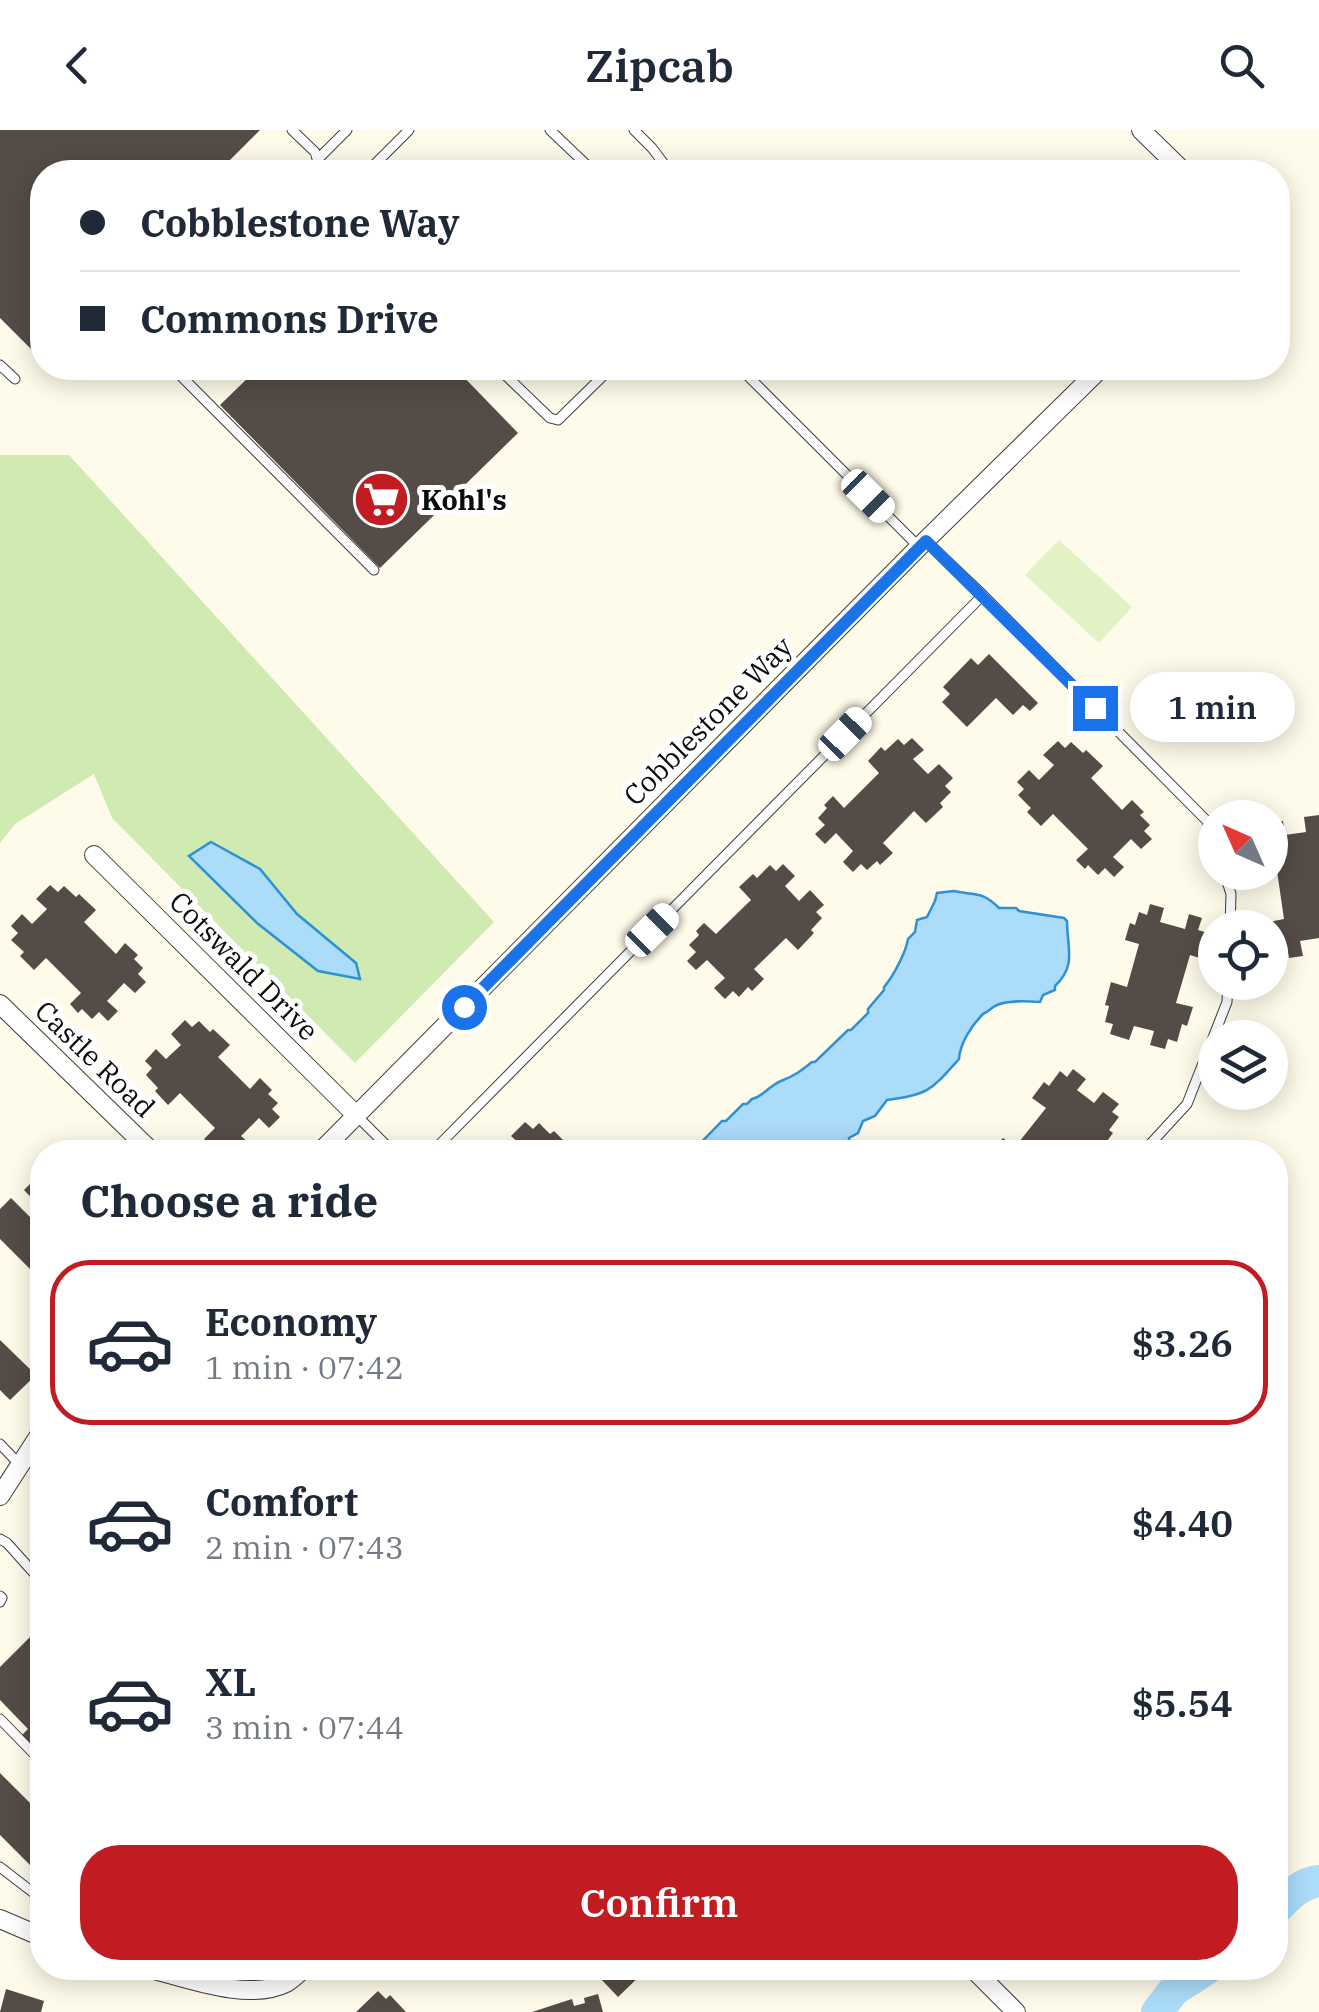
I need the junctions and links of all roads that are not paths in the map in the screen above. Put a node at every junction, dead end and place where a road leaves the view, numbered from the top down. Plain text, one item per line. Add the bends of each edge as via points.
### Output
1 (292, 130) edge
2 (347, 130) edge
3 (409, 130) edge
4 (634, 130) edge
5 (1141, 130) edge
6 (555, 132) edge
7 (318, 159) joint
8 (379, 160) edge
9 (582, 160) edge
10 (661, 160) edge
11 (1172, 160) edge
12 (0, 364) edge
13 (14, 380) dead end
14 (185, 380) edge
15 (510, 380) edge
16 (599, 380) edge
17 (752, 380) edge
18 (1089, 380) edge
19 (922, 544) junction
20 (374, 570) dead end
21 (982, 595) junction
22 (1198, 812) edge
23 (94, 855) dead end
24 (1227, 1000) edge
25 (0, 1004) edge
26 (356, 1115) junction
27 (140, 1140) edge
28 (332, 1140) edge
29 (381, 1140) edge
30 (444, 1140) edge
31 (1154, 1140) edge
32 (0, 1444) edge
33 (30, 1450) edge
34 (20, 1465) junction
35 (0, 1496) edge
36 (0, 1539) edge
37 (30, 1568) edge
38 (0, 1720) edge
39 (30, 1750) edge
40 (0, 1867) edge
41 (30, 1891) edge
42 (0, 1919) edge
43 (30, 1932) edge
44 (196, 1980) edge
45 (290, 1980) edge
46 (984, 1980) edge
47 (1016, 2012) edge

1 - 7 lane
2 - 7 lane
3 - 8 lane
4 - 10 lane
5 - 11 street
6 - 9 lane
12 - 13 lane
14 - 20 lane
15 - 16 lane via 558,420
17 - 19 lane
18 - 19 street, Cobblestone Way
19 - 21 lane
19 - 26 street, Cobblestone Way
21 - 22 lane
21 - 30 lane
23 - 26 street, Cotswald Drive
24 - 31 lane via 1187,1104
25 - 27 street, Castle Road
26 - 28 street, Cobblestone Way
26 - 29 lane
32 - 34 lane
33 - 34 street
34 - 35 street
36 - 37 lane
38 - 39 lane
40 - 41 lane
42 - 43 street
44 - 45 street via 254,1992
46 - 47 street

